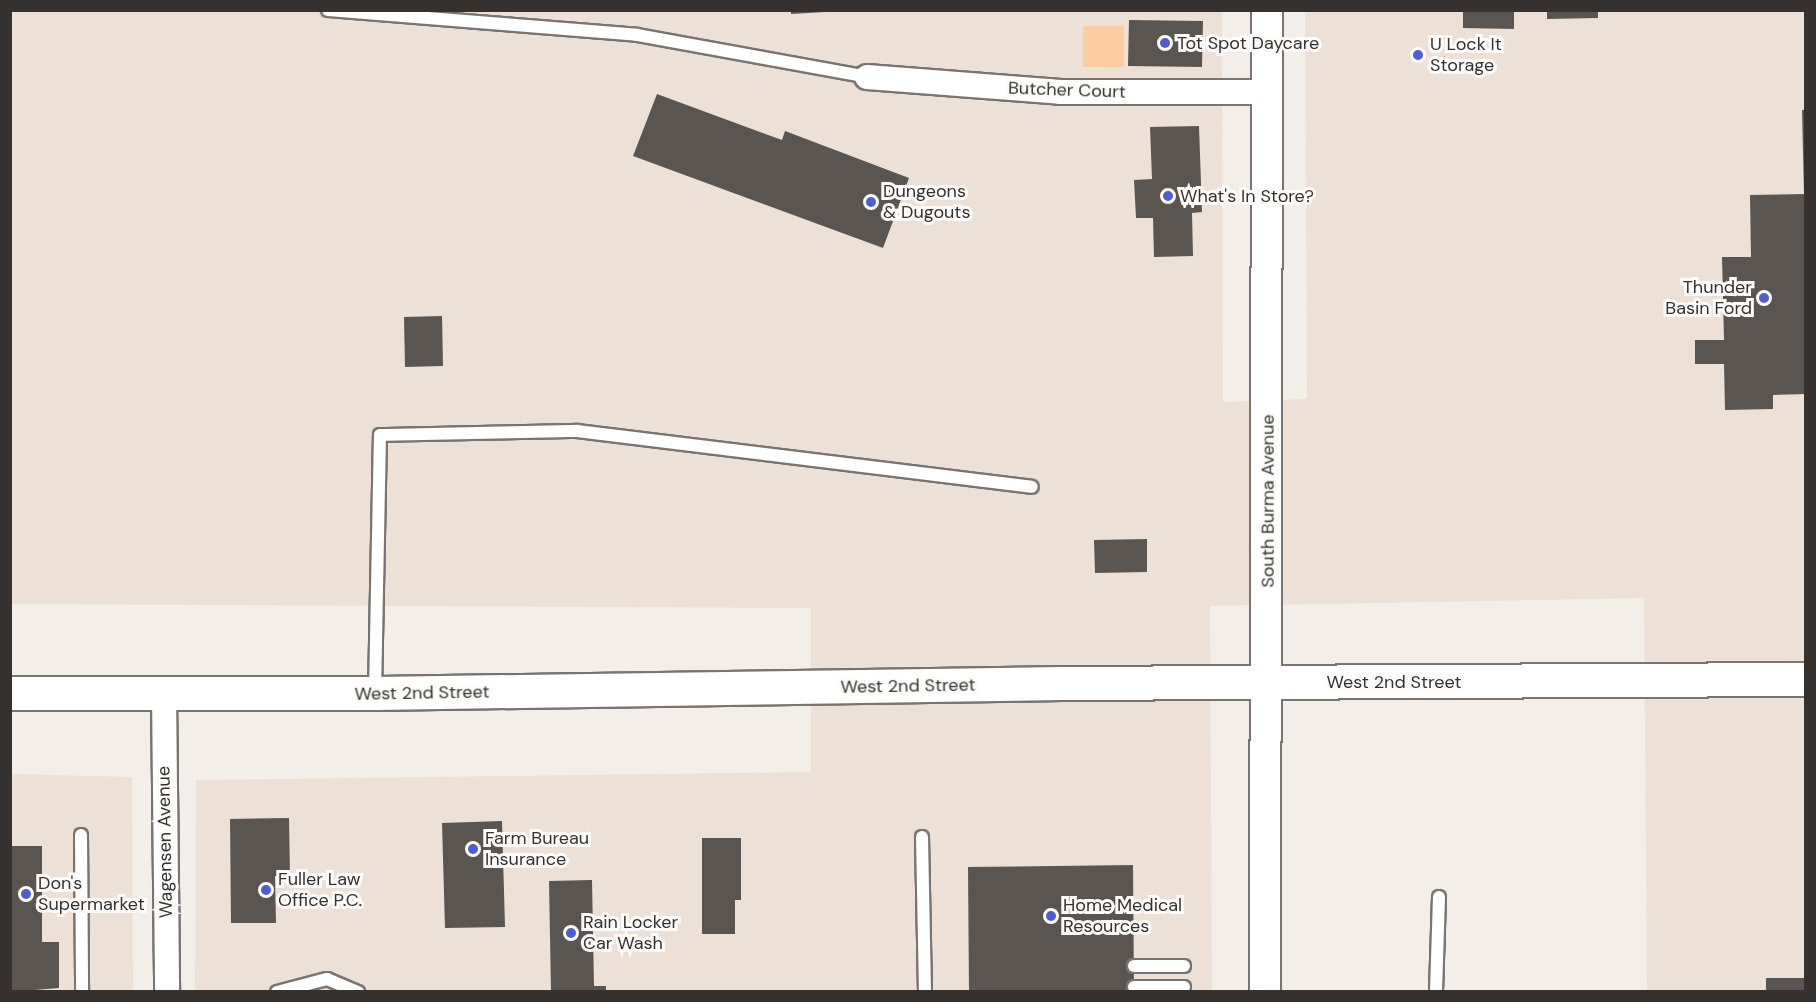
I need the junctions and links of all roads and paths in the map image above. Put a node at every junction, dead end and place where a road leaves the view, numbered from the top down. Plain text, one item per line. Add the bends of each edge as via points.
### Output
1 (328, 10) edge
2 (1267, 10) edge
3 (867, 77) joint
4 (1266, 92) junction
5 (1032, 487) dead end
6 (1806, 679) edge
7 (1269, 682) junction
8 (164, 692) junction
9 (10, 693) edge
10 (375, 693) junction
11 (81, 835) dead end
12 (922, 837) dead end
13 (1439, 897) dead end
14 (1134, 966) dead end
15 (1184, 966) dead end
16 (1134, 987) dead end
17 (1184, 987) dead end
18 (82, 992) edge
19 (167, 992) edge
20 (277, 992) edge
21 (358, 992) edge
22 (925, 992) edge
23 (1265, 992) edge
24 (1436, 992) edge

1 - 3 lane via 637,35
2 - 4 street, South Burma Avenue
3 - 4 street, Butcher Court via 1060,92
4 - 7 street, South Burma Avenue
5 - 10 lane via 577,431 380,435
6 - 7 main road, West 2nd Street
7 - 10 main road, West 2nd Street
7 - 23 street, South Burma Avenue
8 - 9 main road, West 2nd Street
8 - 10 main road, West 2nd Street
8 - 19 street, Wagensen Avenue
11 - 18 lane
12 - 22 lane
13 - 24 lane
14 - 15 lane
16 - 17 lane
20 - 21 lane via 327,978

